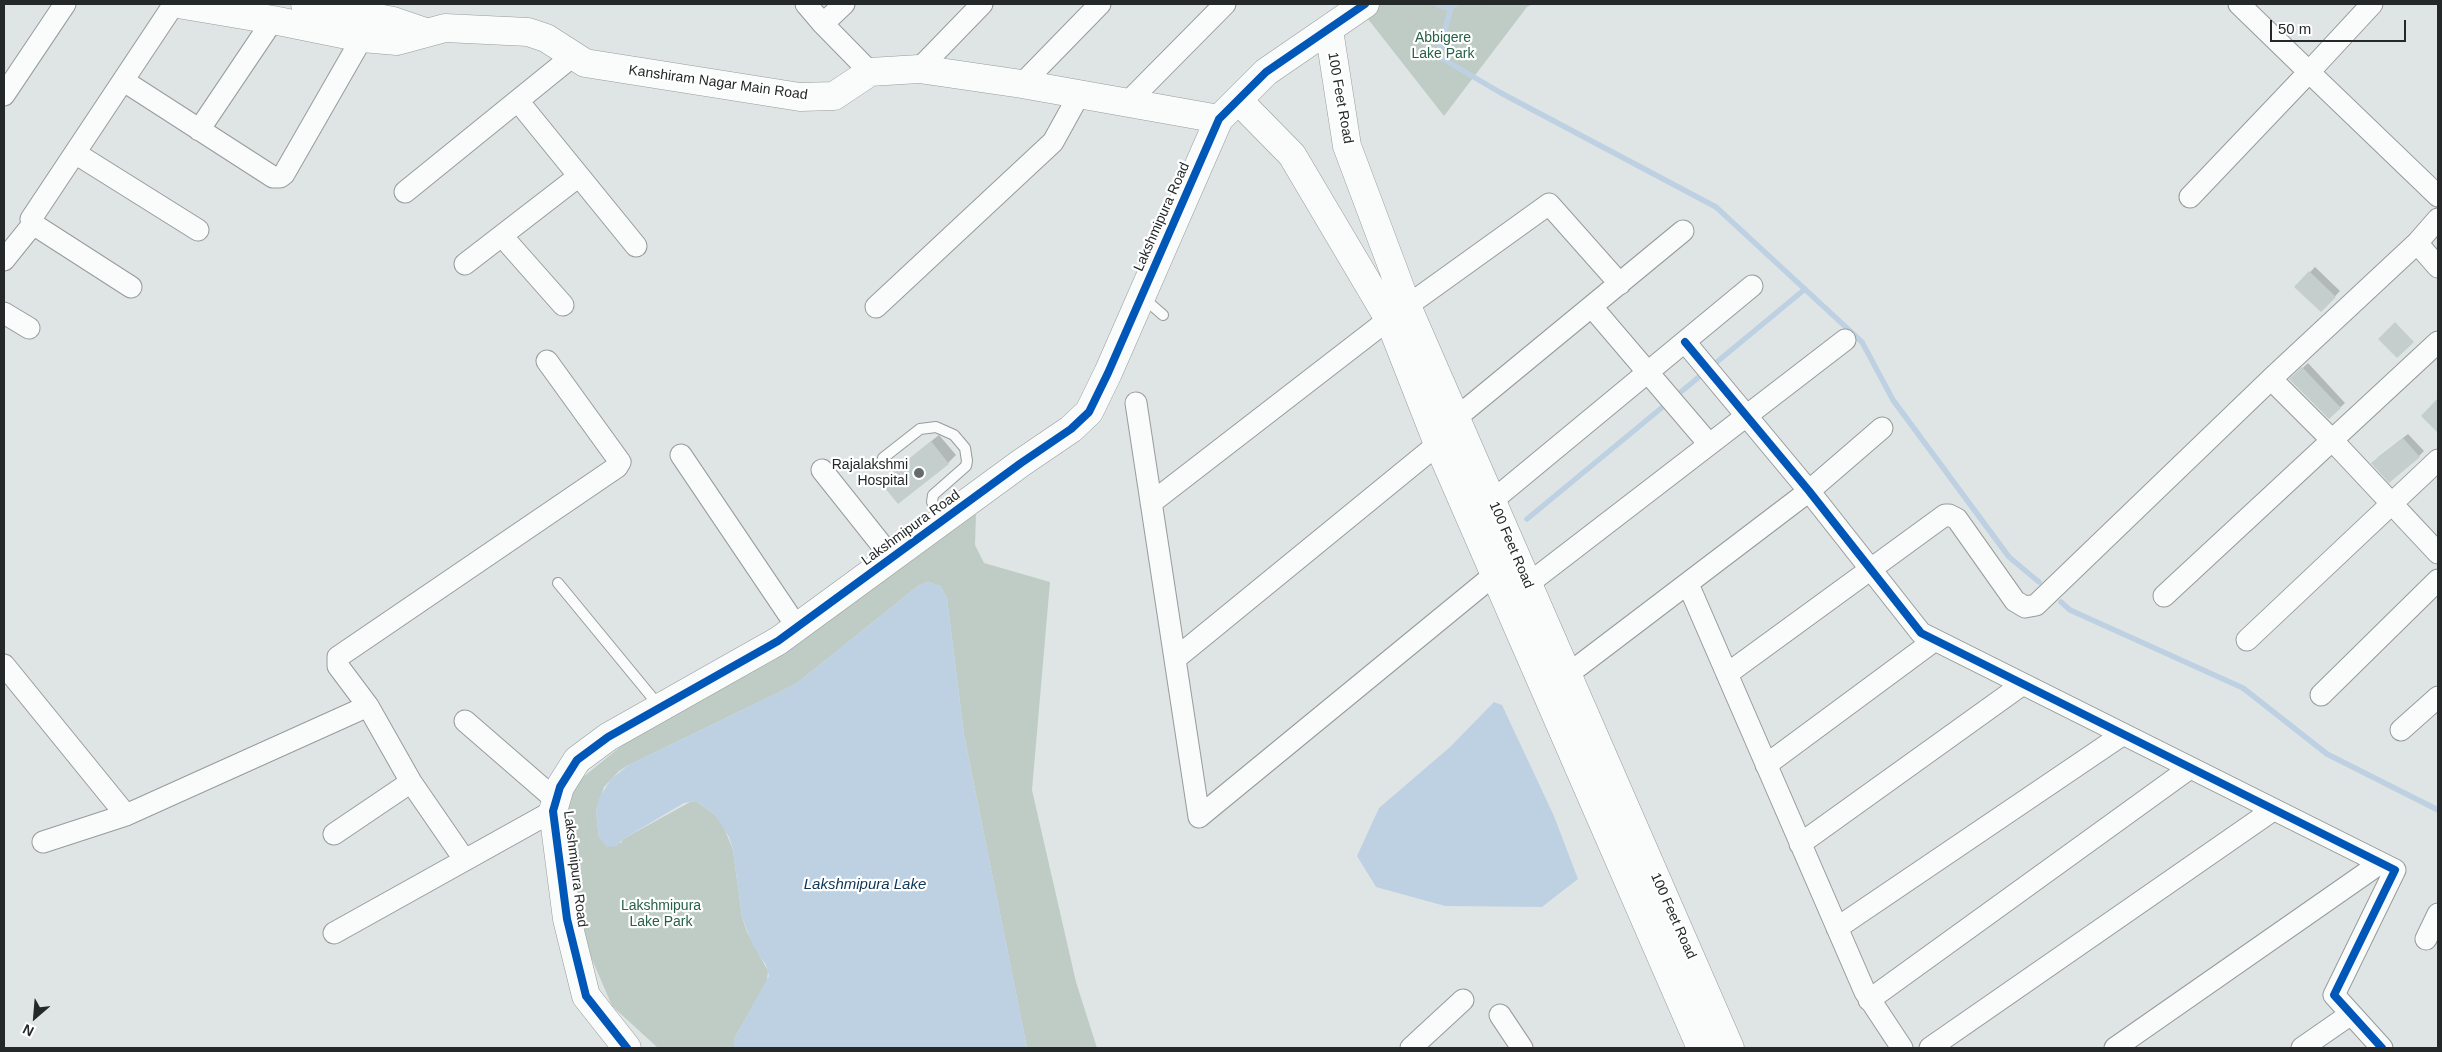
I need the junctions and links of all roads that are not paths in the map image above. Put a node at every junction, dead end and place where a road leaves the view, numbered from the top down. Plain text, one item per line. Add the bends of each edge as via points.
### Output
1 (65, 4) edge
2 (176, 4) edge
3 (305, 4) edge
4 (806, 4) edge
5 (844, 4) edge
6 (982, 4) edge
7 (1100, 4) edge
8 (1225, 4) edge
9 (1366, 4) edge
10 (2240, 4) edge
11 (2372, 4) edge
12 (273, 20) junction
13 (823, 24) junction
14 (1328, 30) junction
15 (425, 32) junction
16 (362, 38) junction
17 (574, 55) junction
18 (919, 69) junction
19 (870, 72) junction
20 (2309, 72) junction
21 (124, 81) junction
22 (1022, 84) junction
23 (4, 95) edge
24 (1079, 96) junction
25 (1238, 100) junction
26 (518, 101) junction
27 (1128, 102) junction
28 (1219, 119) junction
29 (199, 130) junction
30 (75, 153) junction
31 (579, 176) junction
32 (2437, 191) edge
33 (405, 192) dead end
34 (2190, 197) dead end
35 (2438, 219) edge
36 (33, 224) junction
37 (198, 230) dead end
38 (1683, 231) dead end
39 (502, 236) junction
40 (2417, 243) junction
41 (636, 246) dead end
42 (4, 260) edge
43 (465, 264) dead end
44 (2438, 267) edge
45 (1620, 284) junction
46 (1145, 286) junction
47 (1752, 286) dead end
48 (131, 287) dead end
49 (563, 304) dead end
50 (876, 307) dead end
51 (1592, 307) junction
52 (1398, 312) junction
53 (4, 313) edge
54 (1163, 315) dead end
55 (29, 328) dead end
56 (1845, 340) dead end
57 (1685, 342) junction
58 (2438, 342) edge
59 (547, 360) dead end
60 (1648, 372) junction
61 (2271, 379) junction
62 (1136, 403) dead end
63 (1746, 415) junction
64 (1456, 418) junction
65 (1882, 428) dead end
66 (2333, 440) junction
67 (1438, 444) junction
68 (1709, 444) junction
69 (681, 455) dead end
70 (883, 458) dead end
71 (2438, 460) edge
72 (822, 470) dead end
73 (1809, 491) junction
74 (1492, 502) junction
75 (1151, 503) junction
76 (2390, 504) junction
77 (944, 520) junction
78 (2438, 553) edge
79 (892, 558) junction
80 (1869, 570) junction
81 (1494, 575) junction
82 (2438, 580) edge
83 (558, 583) dead end
84 (1528, 584) junction
85 (1688, 584) junction
86 (2164, 596) dead end
87 (797, 627) junction
88 (1935, 640) junction
89 (2247, 640) dead end
90 (1175, 659) junction
91 (4, 665) edge
92 (1727, 674) junction
93 (1567, 675) junction
94 (2023, 684) junction
95 (2321, 695) dead end
96 (2438, 697) edge
97 (368, 706) junction
98 (660, 708) junction
99 (465, 721) dead end
100 (2402, 730) dead end
101 (2122, 735) junction
102 (1766, 765) junction
103 (2190, 768) junction
104 (411, 782) junction
105 (555, 805) junction
106 (2273, 810) junction
107 (126, 815) junction
108 (334, 834) dead end
109 (42, 842) dead end
110 (1800, 844) junction
111 (464, 859) junction
112 (2379, 864) junction
113 (2438, 914) edge
114 (1837, 928) junction
115 (334, 933) dead end
116 (2426, 939) dead end
117 (1462, 1000) dead end
118 (1870, 1000) junction
119 (2352, 1014) junction
120 (1500, 1015) dead end
121 (627, 1048) edge
122 (1411, 1048) edge
123 (1522, 1048) edge
124 (1701, 1048) edge
125 (1730, 1048) edge
126 (1902, 1048) edge
127 (1930, 1048) edge
128 (2115, 1048) edge
129 (2302, 1048) edge
130 (2382, 1048) edge

1 - 23 street
2 - 12 street, Kanshiram Nagar Main Road
2 - 21 street
3 - 15 street, Kanshiram Nagar Main Road via 393,21
4 - 13 street
5 - 13 street
6 - 18 street
7 - 22 street
8 - 27 street
9 - 14 street, Lakshmipura Road
10 - 20 street
11 - 20 street
12 - 16 street, Kanshiram Nagar Main Road
12 - 29 street
13 - 19 street
14 - 25 street, Lakshmipura Road via 1266,72
14 - 52 street, 100 Feet Road via 1347,146
15 - 16 street, Kanshiram Nagar Main Road via 397,41
15 - 17 street, Kanshiram Nagar Main Road via 466,27 528,32 546,38
16 - 29 street via 280,177 273,177
17 - 19 street, Kanshiram Nagar Main Road via 585,63 601,66 800,97 834,96
17 - 26 street
18 - 19 street
18 - 22 street
20 - 32 street
20 - 34 street
21 - 29 street
21 - 30 street
22 - 24 street
24 - 27 street
24 - 50 street via 1053,142
25 - 28 street, Lakshmipura Road
25 - 52 street, 100 Feet Road via 1292,155
26 - 31 street
26 - 33 street
27 - 28 street
28 - 46 street, Lakshmipura Road
30 - 36 street via 34,213
30 - 37 street
31 - 39 street
31 - 41 street
35 - 40 street
36 - 42 street
36 - 48 street
38 - 45 street
39 - 43 street
39 - 49 street
40 - 44 street
40 - 61 street
45 - 51 street
45 - 52 street via 1549,204
46 - 54 lane via 1148,302
46 - 77 street, Lakshmipura Road via 1089,412 1071,429
47 - 57 street
51 - 60 street
51 - 64 street
52 - 64 street, 100 Feet Road
52 - 67 street, 100 Feet Road
52 - 75 street
53 - 55 street
56 - 63 street
57 - 60 street
57 - 63 street
58 - 66 street
59 - 97 street via 620,462 338,657 338,666
60 - 68 street
60 - 74 street
61 - 66 street
61 - 80 street via 2036,605 2025,607 2016,600 1957,519 1949,515
62 - 75 street
63 - 68 street
63 - 73 street
64 - 74 street, 100 Feet Road
65 - 73 street
66 - 76 street
66 - 86 street
67 - 81 street, 100 Feet Road
67 - 90 street
68 - 84 street
69 - 87 street
70 - 77 lane via 920,430 936,427 954,435 965,448 967,461 966,466 933,495 932,502
71 - 76 street
72 - 79 street
73 - 80 street
73 - 85 street
74 - 84 street, 100 Feet Road
75 - 90 street
76 - 78 street
76 - 89 street
77 - 79 street, Lakshmipura Road
79 - 87 street, Lakshmipura Road
80 - 88 street via 1921,633
80 - 92 street
81 - 90 street via 1199,817
81 - 124 street, 100 Feet Road
82 - 95 street
83 - 98 lane
84 - 93 street, 100 Feet Road
85 - 92 street
85 - 93 street
87 - 98 street, Lakshmipura Road
88 - 94 street
88 - 102 street
91 - 107 street
92 - 102 street
93 - 125 street, 100 Feet Road
94 - 101 street
94 - 110 street
96 - 100 street
97 - 104 street
97 - 107 street
98 - 105 street, Lakshmipura Road via 608,737 577,760 560,787
99 - 105 street
101 - 103 street
101 - 114 street
102 - 110 street
103 - 106 street
103 - 118 street
104 - 108 street
104 - 111 street
105 - 111 street
105 - 121 street, Lakshmipura Road via 567,919 586,996
106 - 112 street
106 - 127 street
107 - 109 street
110 - 114 street
111 - 115 street
112 - 119 street via 2394,870 2334,994
112 - 128 street
113 - 116 street
114 - 118 street
117 - 122 street
118 - 126 street
119 - 129 street
119 - 130 street
120 - 123 street

